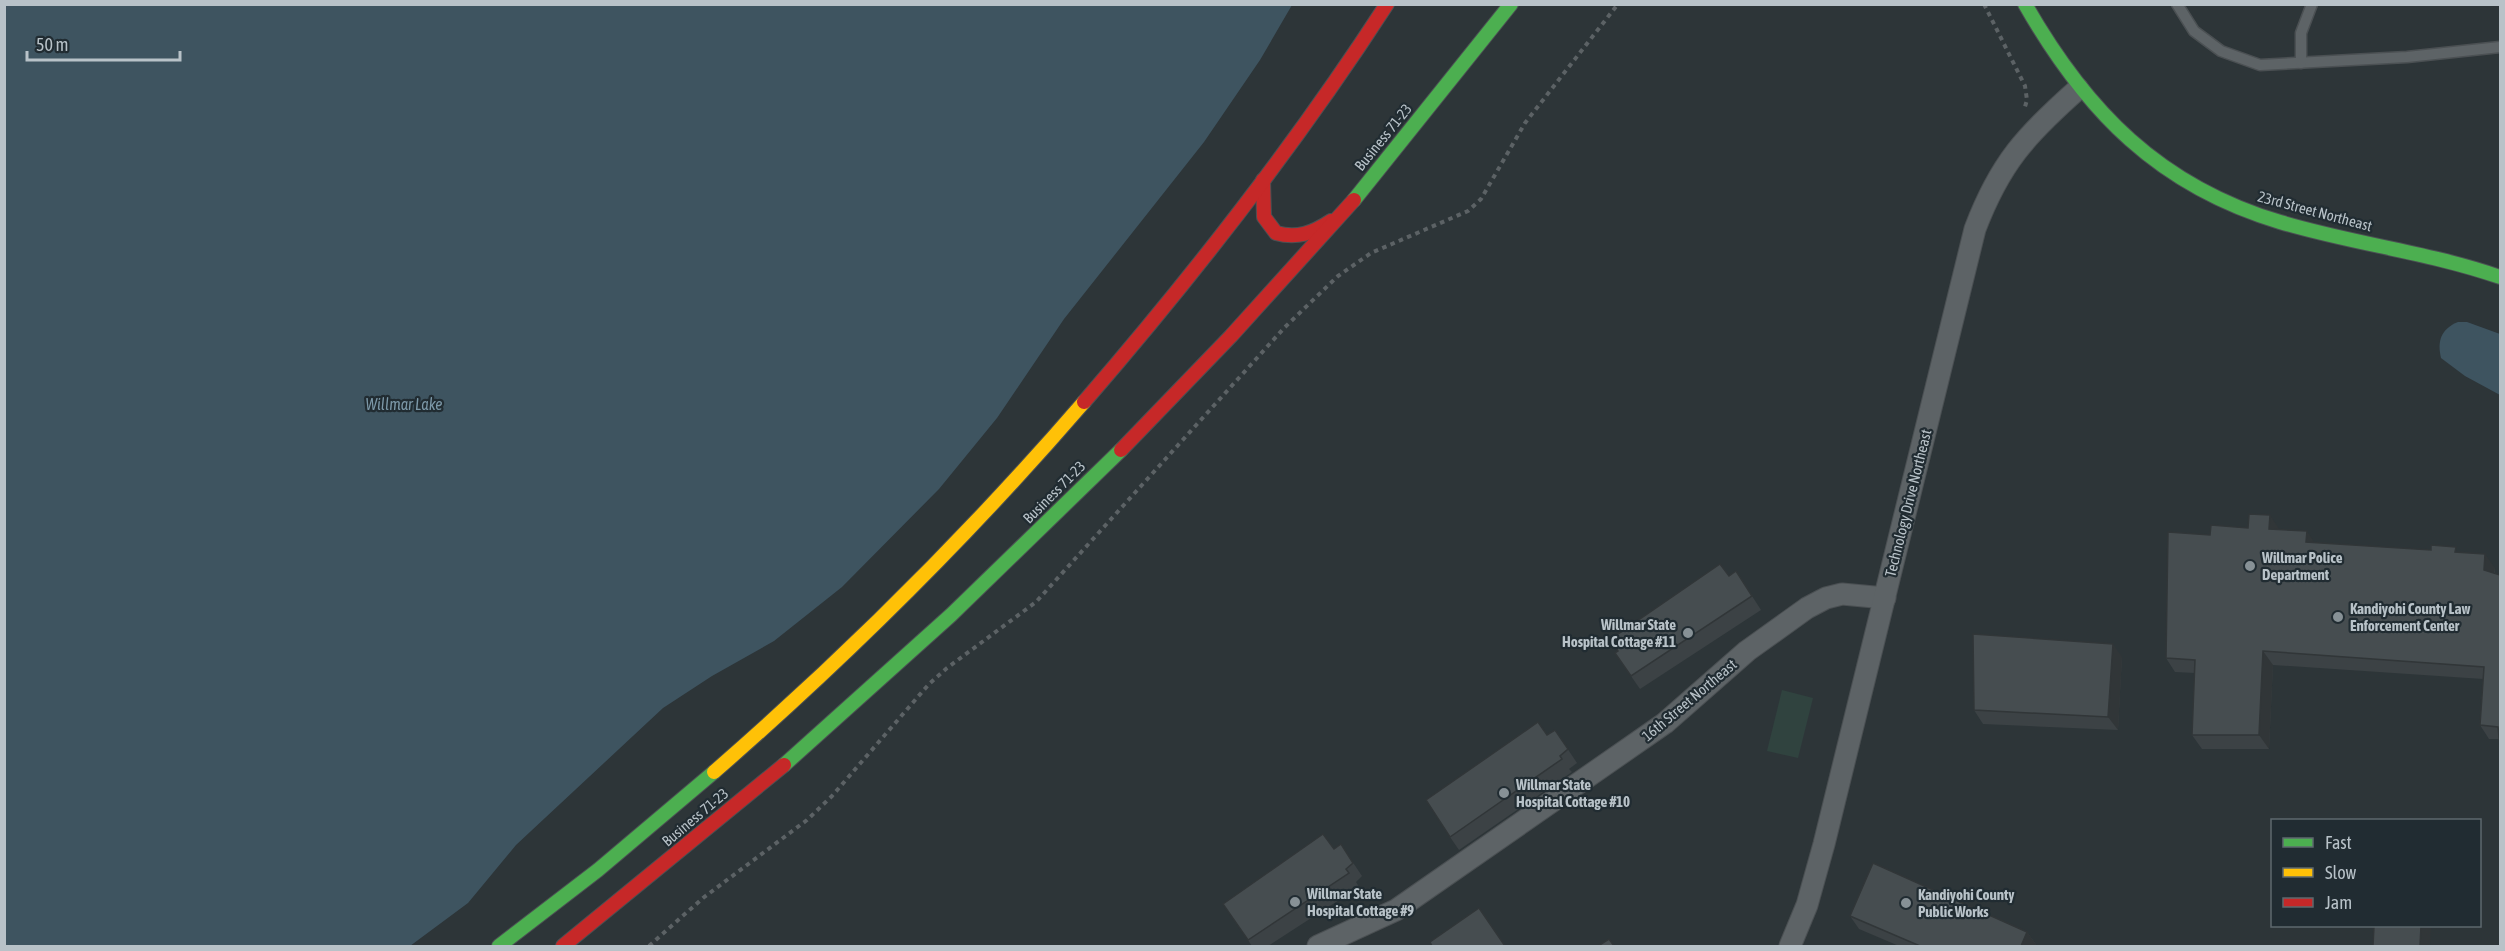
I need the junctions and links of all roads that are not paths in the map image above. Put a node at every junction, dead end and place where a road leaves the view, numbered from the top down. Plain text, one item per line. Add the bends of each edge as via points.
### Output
1 (1387, 4) edge
2 (1511, 4) edge
3 (2025, 4) edge
4 (2177, 4) edge
5 (2312, 4) edge
6 (1467, 35) dead end
7 (2500, 47) edge
8 (2301, 63) junction
9 (2078, 89) junction
10 (1385, 161) junction
11 (1263, 180) junction
12 (1340, 215) junction
13 (2500, 278) edge
14 (1885, 598) junction
15 (499, 946) edge
16 (563, 946) edge
17 (1318, 946) edge
18 (1790, 946) edge

1 - 11 main road, Business 71-23
2 - 10 main road, Business 71-23
3 - 9 main road, 23rd Street Northeast
4 - 8 lane via 2194,32 2221,51 2260,65
5 - 8 lane via 2301,33
6 - 10 main road
7 - 8 lane
9 - 13 main road, 23rd Street Northeast via 2144,155 2223,201 2280,221
9 - 14 street, Technology Drive Northeast via 2021,142 1997,178 1983,209
10 - 12 main road, Business 71-23
11 - 12 main road via 1264,217 1276,233 1291,237 1310,234
11 - 15 main road, Business 71-23 via 1200,265 1083,406 912,588 721,766 609,862
12 - 16 main road, Business 71-23 via 1153,417 981,587 777,770
14 - 17 street, 16th Street Northeast via 1842,594 1807,608 1747,651 1665,723 1396,910
14 - 18 street, Technology Drive Northeast via 1815,880

